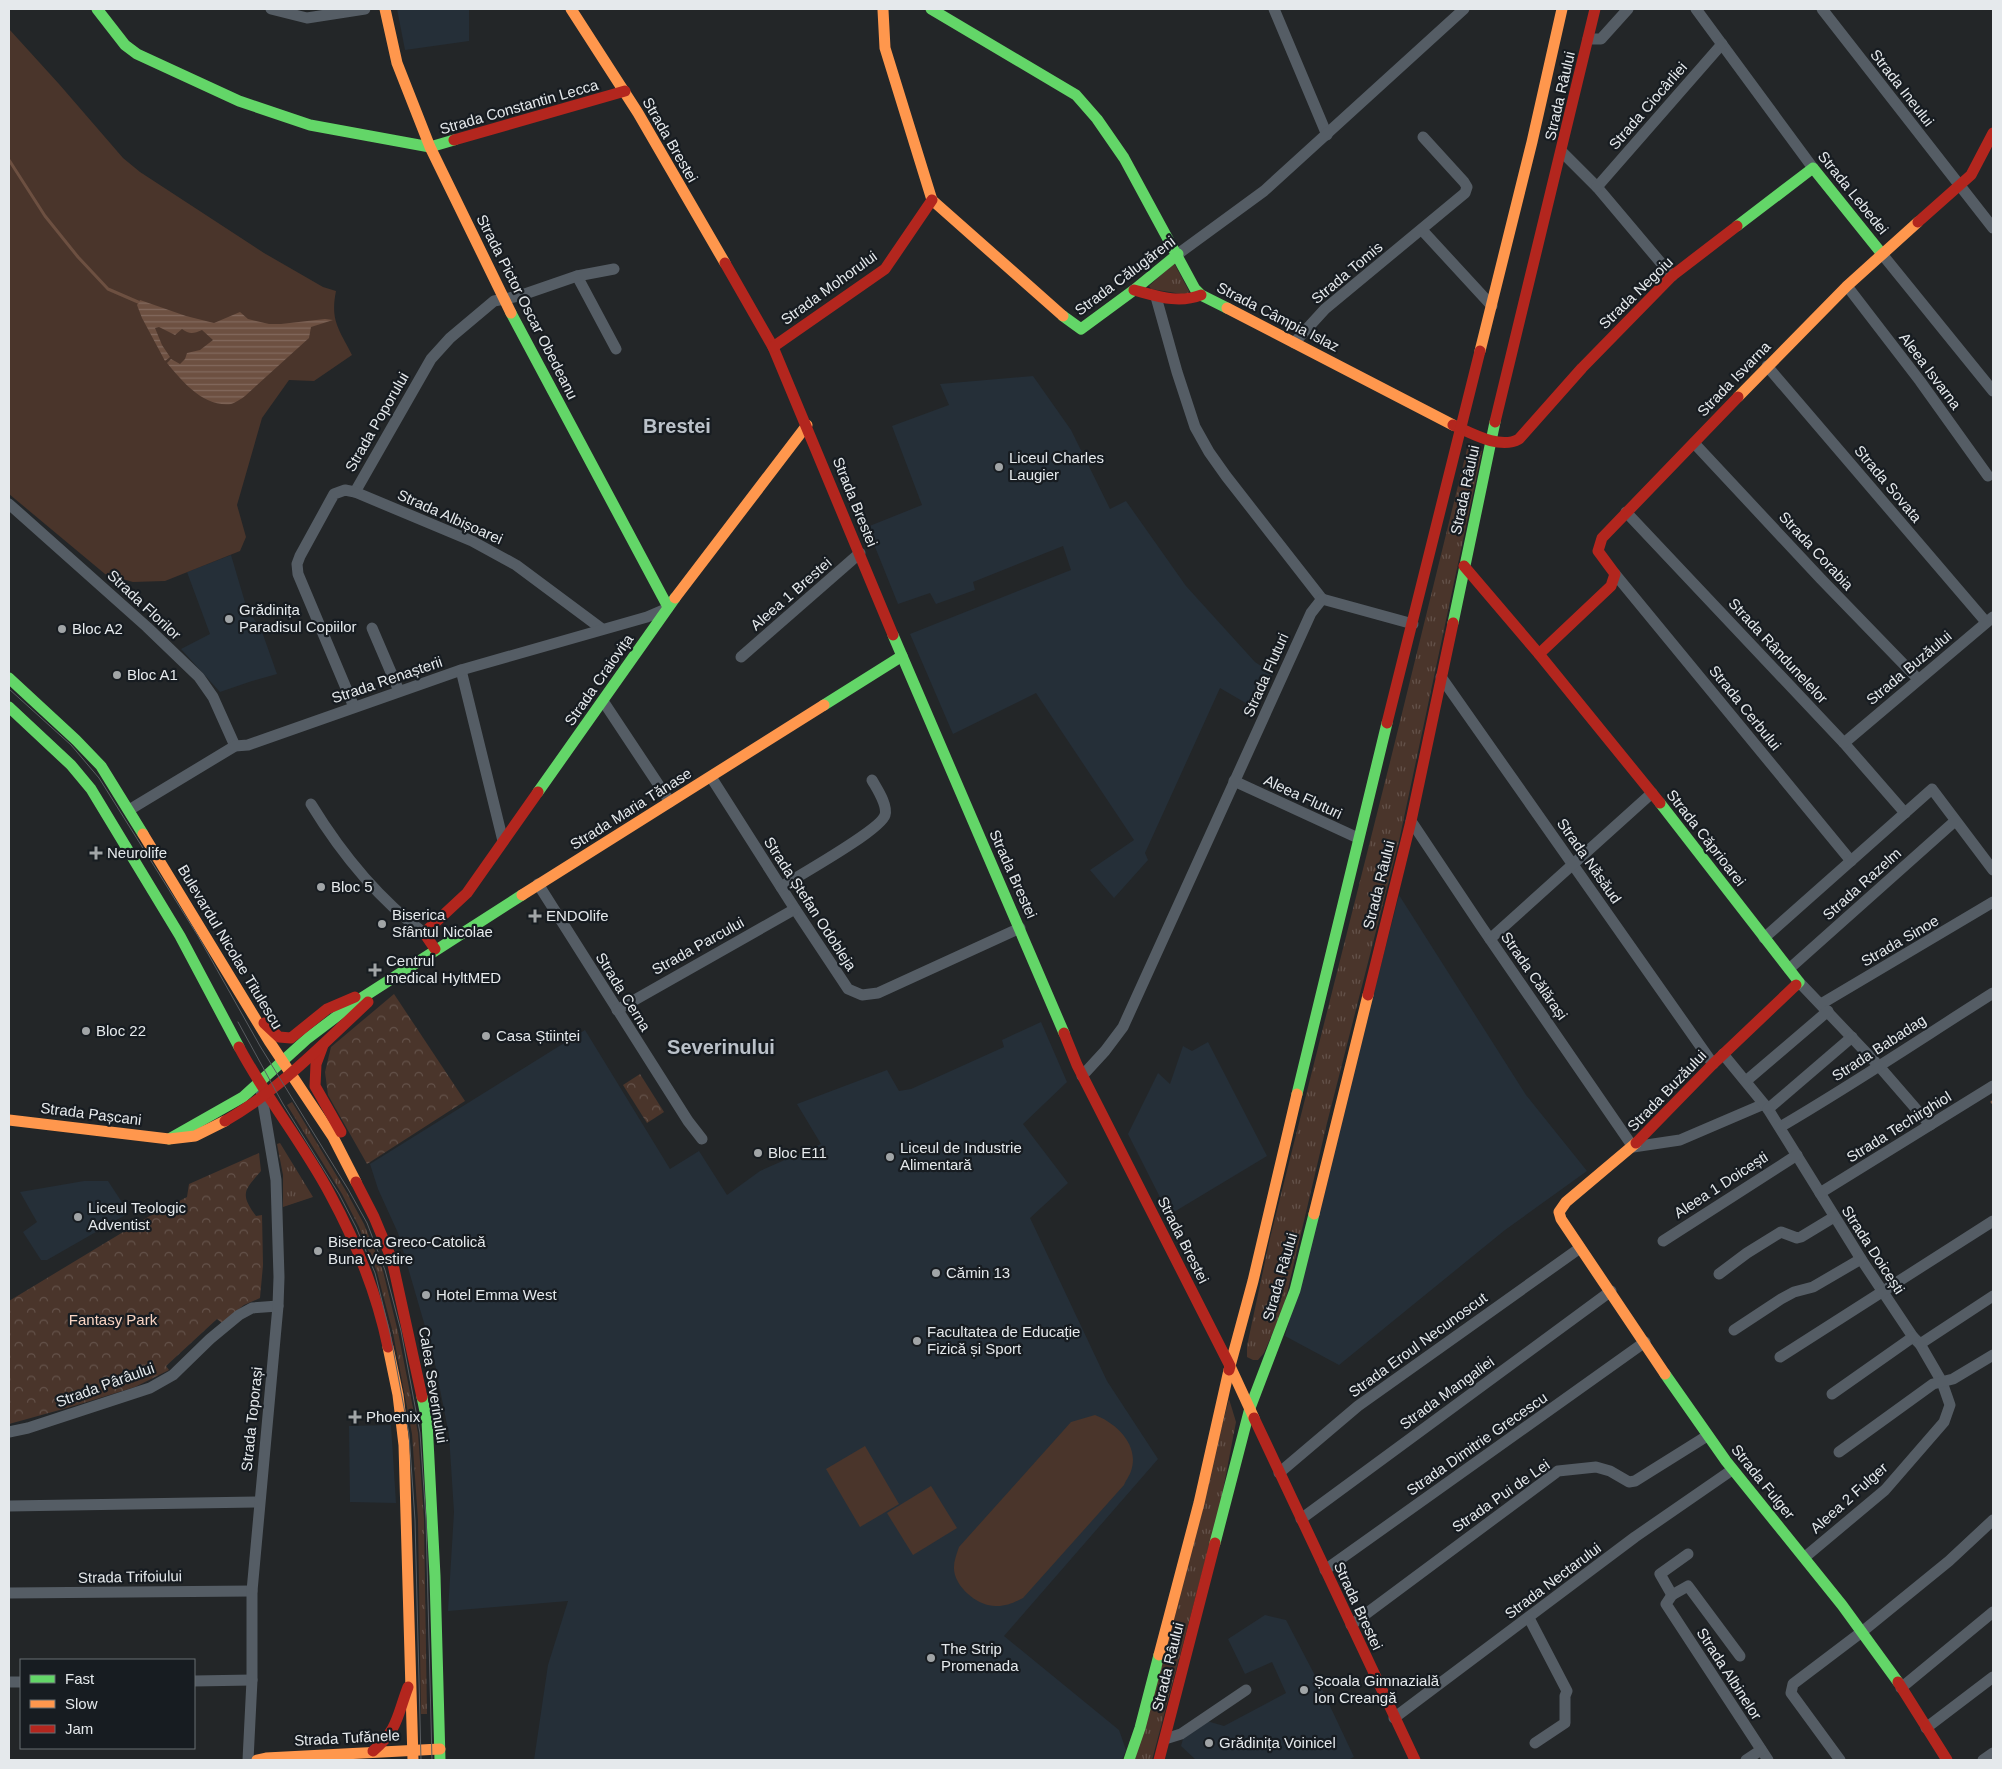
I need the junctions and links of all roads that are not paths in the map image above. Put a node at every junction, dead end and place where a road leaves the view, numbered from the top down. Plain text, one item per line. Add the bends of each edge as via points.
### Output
1 (97, 9) edge
2 (271, 9) edge
3 (365, 9) edge
4 (384, 9) edge
5 (571, 9) edge
6 (883, 9) edge
7 (931, 9) edge
8 (1274, 9) edge
9 (1562, 9) edge
10 (1595, 9) edge
11 (1628, 9) edge
12 (1696, 9) edge
13 (1822, 9) edge
14 (1458, 10) edge
15 (1588, 39) junction
16 (1722, 44) junction
17 (625, 92) junction
18 (1993, 133) edge
19 (1327, 135) junction
20 (1423, 137) dead end
21 (430, 147) junction
22 (1562, 152) junction
23 (1813, 168) junction
24 (1959, 186) junction
25 (1597, 187) junction
26 (932, 200) junction
27 (1993, 228) edge
28 (1422, 230) junction
29 (1178, 254) junction
30 (1882, 254) junction
31 (614, 269) dead end
32 (577, 276) junction
33 (1672, 276) junction
34 (1847, 286) junction
35 (1134, 290) junction
36 (1201, 295) junction
37 (1156, 296) junction
38 (504, 299) junction
39 (1492, 306) junction
40 (1294, 343) junction
41 (774, 347) junction
42 (616, 349) dead end
43 (1768, 366) junction
44 (1993, 391) edge
45 (807, 425) junction
46 (1461, 428) junction
47 (1491, 440) junction
48 (1694, 443) junction
49 (1988, 476) dead end
50 (355, 492) junction
51 (9, 504) edge
52 (1626, 512) junction
53 (860, 554) junction
54 (1464, 566) junction
55 (1615, 574) junction
56 (868, 575) junction
57 (1322, 599) junction
58 (668, 607) junction
59 (1990, 619) edge
60 (1413, 624) junction
61 (372, 628) dead end
62 (602, 629) junction
63 (1539, 654) junction
64 (902, 656) junction
65 (741, 657) dead end
66 (461, 670) junction
67 (872, 675) junction
68 (1441, 677) junction
69 (9, 678) edge
70 (1918, 679) junction
71 (399, 691) junction
72 (603, 701) junction
73 (9, 707) edge
74 (354, 707) junction
75 (1844, 743) junction
76 (235, 746) junction
77 (711, 777) junction
78 (872, 780) dead end
79 (1234, 781) junction
80 (1652, 793) junction
81 (670, 802) junction
82 (310, 804) dead end
83 (129, 810) junction
84 (1905, 813) junction
85 (1411, 821) junction
86 (1955, 821) junction
87 (1358, 838) junction
88 (503, 841) junction
89 (1851, 861) junction
90 (1574, 865) junction
91 (1993, 870) edge
92 (538, 884) junction
93 (781, 887) junction
94 (1993, 902) edge
95 (795, 909) junction
96 (1020, 928) junction
97 (424, 933) junction
98 (1764, 938) junction
99 (1490, 939) junction
100 (435, 949) junction
101 (1789, 969) junction
102 (1799, 982) junction
103 (377, 990) junction
104 (1993, 993) edge
105 (1824, 1008) junction
106 (616, 1010) junction
107 (252, 1011) junction
108 (1852, 1037) junction
109 (324, 1043) junction
110 (1723, 1054) junction
111 (283, 1062) junction
112 (1713, 1064) junction
113 (1878, 1065) junction
114 (290, 1073) junction
115 (1082, 1076) junction
116 (1746, 1081) junction
117 (260, 1082) junction
118 (1993, 1086) edge
119 (264, 1095) junction
120 (1766, 1106) junction
121 (9, 1120) edge
122 (1930, 1124) junction
123 (1780, 1127) junction
124 (169, 1139) junction
125 (702, 1139) dead end
126 (1634, 1148) junction
127 (1797, 1155) junction
128 (360, 1187) junction
129 (1820, 1193) junction
130 (1834, 1218) junction
131 (1561, 1219) joint
132 (1993, 1221) edge
133 (1662, 1241) dead end
134 (1580, 1248) junction
135 (1861, 1259) junction
136 (1719, 1274) dead end
137 (1611, 1291) junction
138 (1882, 1291) junction
139 (1993, 1296) edge
140 (278, 1306) junction
141 (1242, 1328) junction
142 (1734, 1330) dead end
143 (1215, 1335) junction
144 (1916, 1340) junction
145 (1645, 1342) junction
146 (1993, 1355) edge
147 (1780, 1357) dead end
148 (1230, 1366) junction
149 (1942, 1382) junction
150 (1832, 1394) dead end
151 (1250, 1408) junction
152 (1948, 1413) joint
153 (9, 1432) edge
154 (1707, 1436) junction
155 (1839, 1452) dead end
156 (1732, 1470) junction
157 (1279, 1473) junction
158 (259, 1502) junction
159 (9, 1506) edge
160 (1302, 1519) junction
161 (1993, 1520) edge
162 (1688, 1554) dead end
163 (1805, 1557) junction
164 (1325, 1570) junction
165 (252, 1591) junction
166 (9, 1593) edge
167 (1669, 1600) junction
168 (1993, 1612) edge
169 (1529, 1618) junction
170 (1351, 1625) junction
171 (1863, 1631) junction
172 (1740, 1656) dead end
173 (1993, 1677) edge
174 (252, 1680) junction
175 (195, 1681) edge
176 (410, 1681) junction
177 (1901, 1688) junction
178 (1246, 1690) dead end
179 (1394, 1718) junction
180 (1926, 1728) junction
181 (1165, 1739) junction
182 (1535, 1743) dead end
183 (1761, 1750) junction
184 (373, 1752) junction
185 (1993, 1754) edge
186 (413, 1755) edge
187 (440, 1755) edge
188 (248, 1760) edge
189 (257, 1760) edge
190 (1129, 1760) edge
191 (1159, 1760) edge
192 (1415, 1760) edge
193 (1746, 1760) edge
194 (1768, 1760) edge
195 (1840, 1760) edge
196 (1947, 1760) edge
197 (1983, 1760) edge

1 - 21 main road, Strada Constantin Lecca via 121,40 137,54 239,101 310,126
2 - 3 street via 307,18
4 - 21 main road, Strada Pictor Oscar Obedeanu via 397,63
5 - 17 main road, Strada Brestei
6 - 26 main road via 885,48
7 - 29 main road, Strada Câmpia Islaz via 1076,95 1104,126
8 - 19 street
9 - 39 main road, Strada Râului
10 - 15 main road, Strada Râului
11 - 15 street via 1601,39
12 - 16 street, Strada Lebedei
13 - 24 street, Strada Ineului
14 - 19 street, Strada Călugăreni
15 - 22 main road, Strada Râului
16 - 23 street, Strada Lebedei
16 - 25 street, Strada Ciocârliei
17 - 21 main road, Strada Constantin Lecca
17 - 41 main road, Strada Brestei
18 - 24 main road, Strada Isvarna via 1971,175
19 - 29 street, Strada Călugăreni via 1264,191
20 - 28 street, Strada Tomis via 1467,187
21 - 38 main road, Strada Pictor Oscar Obedeanu
22 - 25 street
22 - 47 main road, Strada Râului
23 - 30 main road, Strada Lebedei
23 - 33 main road, Strada Negoiu
24 - 27 street, Strada Ineului
24 - 30 main road, Strada Isvarna
25 - 33 street
26 - 35 main road, Strada Călugăreni via 1080,329
26 - 41 main road, Strada Mohorului via 885,268
28 - 39 street
28 - 40 street, Strada Tomis via 1325,309
29 - 35 main road, Strada Călugăreni
29 - 36 main road, Strada Câmpia Islaz
30 - 34 main road, Strada Isvarna
30 - 44 street, Strada Lebedei
31 - 32 street, Strada Poporului
32 - 38 street, Strada Poporului
32 - 42 street
33 - 47 main road, Strada Negoiu via 1582,368 1519,439 1512,443
34 - 43 main road, Strada Isvarna
34 - 49 street, Aleea Isvarna
35 - 37 main road
36 - 37 main road via 1185,301
36 - 40 main road, Strada Câmpia Islaz
37 - 57 street via 1194,427 1208,452
38 - 50 street, Strada Poporului via 494,302 439,349
38 - 58 main road, Strada Pictor Oscar Obedeanu
39 - 46 main road, Strada Râului
40 - 46 main road, Strada Câmpia Islaz
41 - 45 main road, Strada Brestei
43 - 48 main road, Strada Isvarna
43 - 59 street, Strada Sovata
45 - 53 main road, Strada Brestei
45 - 58 main road, Strada Craiovița
46 - 47 main road, Strada Negoiu
46 - 60 main road, Strada Râului
47 - 54 main road, Strada Râului
48 - 52 main road, Strada Isvarna
48 - 70 street, Strada Corabia
50 - 62 street, Strada Albișoarei via 472,541 516,565
50 - 74 street, Strada Poporului via 345,490 334,494 297,564 298,574
51 - 76 street, Strada Florilor via 199,677 213,697
52 - 55 main road, Strada Isvarna via 1599,544 1598,552
52 - 75 street, Strada Rândunelelor
53 - 56 main road, Strada Brestei
53 - 65 street, Aleea 1 Brestei
54 - 63 main road, Strada Căprioarei
54 - 68 main road, Strada Râului
55 - 63 main road via 1611,586
55 - 89 street, Strada Cerbului
56 - 64 main road, Strada Brestei
56 - 67 main road via 866,593 888,647
57 - 60 street
57 - 79 street, Strada Fluturi via 1311,613
58 - 62 street, Strada Renașterii via 647,617
58 - 72 main road, Strada Craiovița
59 - 70 street, Strada Buzăului
60 - 87 main road, Strada Râului
61 - 71 street
62 - 66 street, Strada Renașterii
63 - 80 main road, Strada Căprioarei
64 - 67 main road, Strada Maria Tănase
64 - 96 main road, Strada Brestei
66 - 71 street, Strada Renașterii
66 - 88 street
67 - 77 main road, Strada Maria Tănase
68 - 85 main road, Strada Râului
68 - 90 street, Strada Năsăud
69 - 83 main road, Bulevardul Nicolae Titulescu via 101,766
70 - 75 street, Strada Buzăului
71 - 74 street, Strada Renașterii
72 - 81 street
72 - 88 main road, Strada Craiovița
73 - 117 main road via 71,765 91,789 176,927
74 - 76 street, Strada Renașterii
75 - 84 street, Strada Rândunelelor
76 - 83 street, Strada Renașterii
77 - 81 main road, Strada Maria Tănase
77 - 93 street, Strada Ștefan Odobleja
78 - 93 street via 884,805 886,814 883,820 862,837
79 - 87 street, Aleea Fluturi
79 - 115 street, Strada Fluturi via 1123,1027
80 - 90 street
80 - 98 main road, Strada Căprioarei
81 - 92 main road, Strada Maria Tănase
82 - 97 street via 334,842 366,880
83 - 107 main road, Bulevardul Nicolae Titulescu
84 - 86 street via 1932,789
84 - 89 street
85 - 99 street, Strada Călărași
85 - 151 main road, Strada Râului via 1295,1290
86 - 91 street
86 - 101 street, Strada Razelm
87 - 141 main road, Strada Râului
88 - 97 main road, Strada Craiovița via 467,893
89 - 98 street
90 - 99 street
90 - 112 street, Strada Năsăud
92 - 100 main road, Strada Maria Tănase
92 - 106 street, Strada Cerna
93 - 95 street, Strada Ștefan Odobleja
94 - 105 street, Strada Sinoe
95 - 96 street, Strada Ștefan Odobleja via 844,985 862,995 878,993
95 - 106 street, Strada Parcului
96 - 115 main road, Strada Brestei
97 - 100 main road
98 - 101 main road, Strada Căprioarei
99 - 126 street, Strada Călărași
100 - 103 main road, Strada Maria Tănase
101 - 102 main road, Strada Căprioarei
102 - 105 street, Strada Căprioarei
102 - 110 main road, Strada Buzăului
103 - 107 main road via 326,1009 286,1039 276,1036
103 - 109 main road, Strada Maria Tănase via 364,1008
103 - 111 main road, Strada Maria Tănase via 357,1001
104 - 113 street, Strada Babadag
105 - 108 street, Strada Căprioarei
105 - 116 street, Strada Sinoe
106 - 125 street, Strada Cerna
107 - 111 main road, Bulevardul Nicolae Titulescu
108 - 113 street, Strada Căprioarei
108 - 120 street
109 - 114 main road, Strada Maria Tănase
109 - 128 main road via 316,1064 315,1086 351,1150
110 - 112 main road, Strada Buzăului
110 - 116 street, Strada Doicești
111 - 114 main road, Bulevardul Nicolae Titulescu
111 - 117 main road, Strada Maria Tănase
112 - 126 main road, Strada Buzăului
113 - 122 street, Strada Căprioarei
113 - 123 street, Strada Babadag
114 - 119 main road, Strada Maria Tănase
114 - 128 main road, Calea Severinului via 333,1137
115 - 143 main road, Strada Brestei
116 - 120 street, Strada Doicești
117 - 119 main road
117 - 124 main road via 230,1105
118 - 122 street, Strada Techirghiol
119 - 124 main road, Strada Pașcani via 206,1132
119 - 140 street, Strada Toporași via 276,1180
119 - 176 main road via 343,1217 370,1280 385,1333 404,1445
120 - 123 street, Strada Doicești
120 - 126 street via 1680,1140
121 - 124 main road, Strada Pașcani
122 - 129 street, Strada Techirghiol
123 - 127 street, Strada Doicești
126 - 131 main road, Strada Buzăului via 1566,1202 1559,1212
127 - 129 street, Strada Doicești
127 - 133 street, Aleea 1 Doicești
128 - 187 main road, Calea Severinului via 392,1260 427,1421
129 - 130 street, Strada Doicești
130 - 135 street, Strada Doicești
130 - 136 street via 1801,1237 1781,1232
131 - 134 main road, Strada Fulger
132 - 138 street
134 - 137 main road, Strada Fulger
134 - 157 street, Strada Eroul Necunoscut via 1358,1406
135 - 138 street, Strada Doicești
135 - 142 street via 1813,1287 1781,1299
137 - 145 main road, Strada Fulger
137 - 160 street, Strada Mangaliei
138 - 144 street, Strada Doicești
138 - 147 street
139 - 144 street
140 - 153 street, Strada Pârâului via 252,1308 239,1315 173,1375 150,1388
140 - 158 street, Strada Toporași
141 - 143 main road via 1232,1336
141 - 148 main road, Strada Râului
143 - 148 main road, Strada Brestei
144 - 149 street, Strada Doicești
144 - 150 street
145 - 154 main road, Strada Fulger
145 - 164 street, Strada Dimitrie Grecescu
146 - 149 street
148 - 151 main road, Strada Brestei
148 - 190 main road, Strada Râului via 1199,1503
149 - 152 street, Strada Doicești via 1950,1405
149 - 155 street via 1933,1384
151 - 157 main road, Strada Brestei
151 - 181 main road, Strada Râului
152 - 163 street, Aleea 2 Fulger via 1944,1422 1885,1490
154 - 156 main road, Strada Fulger
154 - 170 street, Strada Pui de Lei via 1636,1481 1629,1482 1596,1466 1558,1471
156 - 163 main road, Strada Fulger
156 - 169 street, Strada Nectarului
157 - 160 main road, Strada Brestei
158 - 159 street
158 - 165 street, Strada Toporași
160 - 164 main road, Strada Brestei
161 - 171 street via 1949,1561
162 - 167 street, Strada Albinelor via 1660,1574
163 - 171 main road, Strada Fulger
164 - 170 main road, Strada Brestei
165 - 166 street, Strada Trifoiului
165 - 174 street, Strada Toporași
167 - 172 street via 1688,1586
167 - 183 street, Strada Albinelor
168 - 177 street
169 - 179 street, Strada Nectarului
169 - 182 street via 1567,1690 1565,1723
170 - 179 main road, Strada Brestei
171 - 177 main road, Strada Fulger
171 - 195 street via 1797,1680 1791,1688 1791,1693
173 - 180 street
174 - 175 street
174 - 188 street, Strada Toporași
176 - 184 main road via 395,1730
176 - 186 main road
177 - 180 main road, Strada Fulger
178 - 181 street via 1181,1734
179 - 192 main road, Strada Brestei
180 - 196 main road, Strada Fulger
181 - 191 main road, Strada Râului
183 - 193 street
183 - 194 street, Strada Albinelor
184 - 186 main road, Strada Tufănele
184 - 189 main road, Strada Tufănele
185 - 197 street
186 - 187 main road, Strada Tufănele

